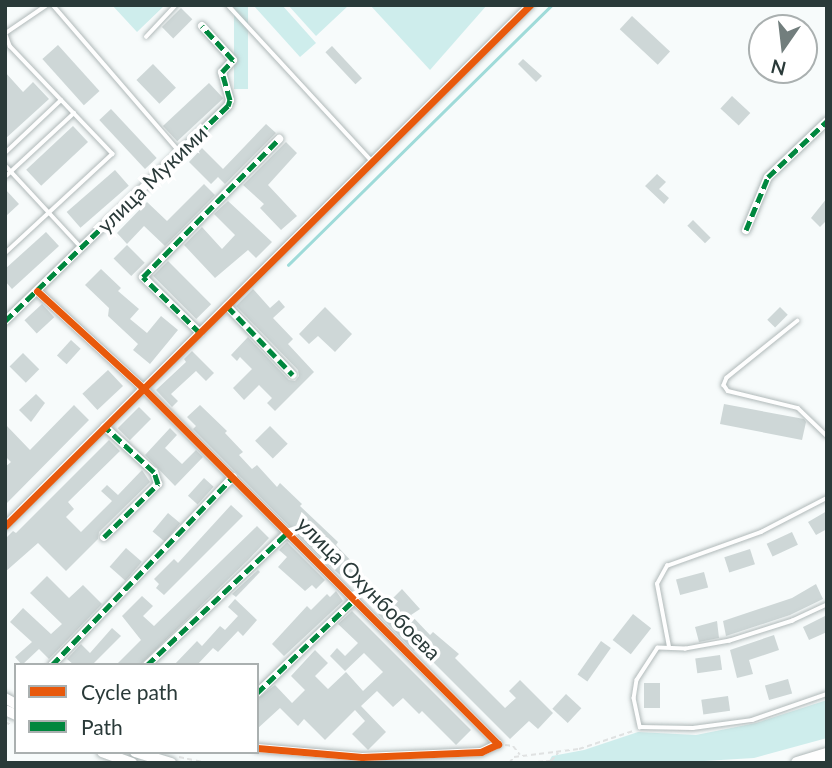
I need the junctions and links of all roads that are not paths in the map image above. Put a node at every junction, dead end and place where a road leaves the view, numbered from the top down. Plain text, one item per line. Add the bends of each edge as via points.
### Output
1 (47, 5) edge
2 (53, 5) edge
3 (176, 5) edge
4 (228, 5) edge
5 (530, 5) edge
6 (202, 26) dead end
7 (6, 33) edge
8 (146, 37) dead end
9 (61, 100) junction
10 (74, 113) junction
11 (827, 121) edge
12 (279, 139) dead end
13 (179, 151) junction
14 (5, 153) edge
15 (373, 162) junction
16 (5, 165) edge
17 (11, 172) junction
18 (5, 177) edge
19 (48, 212) junction
20 (746, 230) dead end
21 (81, 248) junction
22 (5, 254) edge
23 (37, 291) junction
24 (227, 306) junction
25 (5, 321) edge
26 (798, 321) dead end
27 (200, 332) junction
28 (292, 375) dead end
29 (143, 388) junction
30 (105, 427) junction
31 (827, 436) edge
32 (233, 477) junction
33 (827, 498) edge
34 (5, 526) edge
35 (288, 532) junction
36 (104, 537) dead end
37 (355, 600) junction
38 (827, 605) edge
39 (669, 647) junction
40 (54, 663) edge
41 (149, 663) edge
42 (259, 692) edge
43 (827, 694) edge
44 (5, 710) edge
45 (13, 720) edge
46 (259, 748) edge
47 (107, 754) edge
48 (145, 754) edge
49 (827, 754) edge
50 (171, 759) edge
51 (132, 763) edge
52 (797, 763) edge

1 - 7 lane
2 - 13 lane
3 - 8 lane
4 - 15 lane
5 - 15 street
6 - 13 street, улица Мукими via 233,60 222,72 230,100
7 - 9 lane via 10,46
9 - 10 lane
9 - 14 lane
10 - 17 lane
10 - 19 lane via 113,154
11 - 20 street via 768,177
12 - 27 street via 143,277
13 - 21 street, улица Мукими
15 - 24 street
16 - 17 lane
17 - 18 lane
17 - 19 lane
19 - 21 lane
19 - 22 lane
21 - 23 street, улица Мукими
23 - 25 street, улица Мукими
23 - 29 street, улица Охунбобоева
24 - 27 street
24 - 28 street
26 - 31 lane via 724,385 728,391 798,408
27 - 29 street
29 - 30 street
29 - 32 street, улица Охунбобоева
30 - 34 street
30 - 36 street via 154,472 158,484
32 - 35 street, улица Охунбобоева
32 - 40 street
33 - 39 lane via 761,532 667,566 657,584
35 - 37 street, улица Охунбобоева
35 - 41 street
37 - 42 street
37 - 46 street, улица Охунбобоева via 498,744 481,752 362,757
38 - 39 lane via 730,641 686,649
39 - 43 lane via 657,648 636,680 634,698 640,727 692,728 742,722
44 - 45 main road
47 - 51 main road
48 - 50 main road
49 - 52 highway

